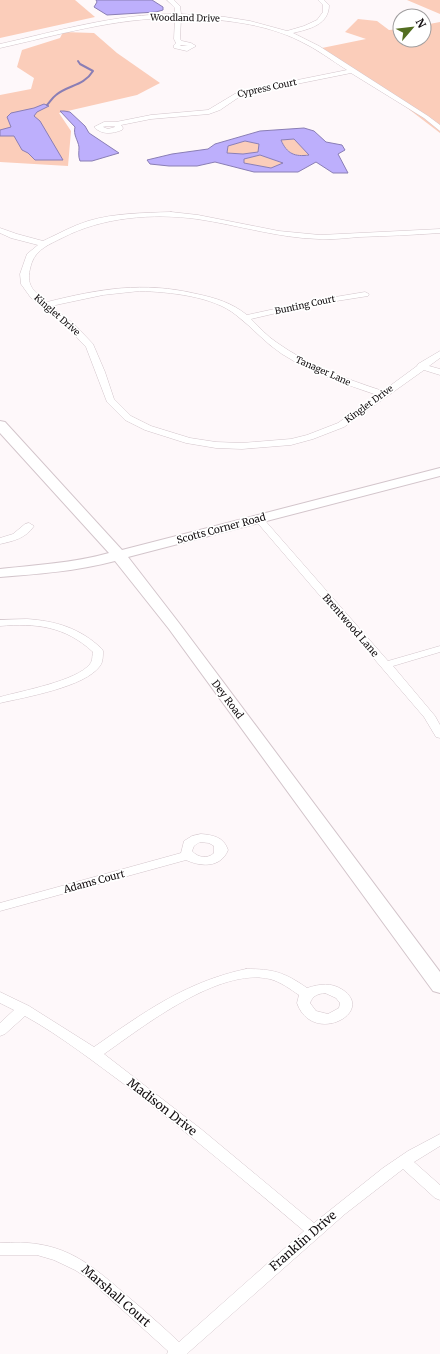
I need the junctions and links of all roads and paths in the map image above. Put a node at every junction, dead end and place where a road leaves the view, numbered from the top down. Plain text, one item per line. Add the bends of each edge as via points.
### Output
1 (170, 0) edge
2 (321, 0) edge
3 (177, 17) junction
4 (287, 33) junction
5 (180, 44) dead end
6 (0, 46) edge
7 (353, 71) junction
8 (116, 124) dead end
9 (440, 129) edge
10 (0, 230) edge
11 (440, 231) edge
12 (44, 244) junction
13 (365, 294) dead end
14 (44, 305) junction
15 (246, 318) junction
16 (440, 354) edge
17 (421, 366) junction
18 (440, 372) edge
19 (383, 394) junction
20 (0, 425) edge
21 (440, 472) edge
22 (258, 518) junction
23 (29, 526) dead end
24 (0, 541) edge
25 (118, 555) junction
26 (0, 573) edge
27 (0, 623) edge
28 (440, 649) edge
29 (386, 665) junction
30 (0, 700) edge
31 (440, 735) edge
32 (188, 855) dead end
33 (0, 907) edge
34 (440, 986) edge
35 (307, 994) dead end
36 (0, 997) edge
37 (24, 1009) junction
38 (0, 1031) edge
39 (94, 1054) junction
40 (440, 1139) edge
41 (404, 1161) junction
42 (440, 1194) edge
43 (314, 1231) junction
44 (0, 1249) edge
45 (177, 1352) edge

1 - 3 street via 178,7
2 - 4 street via 327,10 323,19 306,28
3 - 4 street, Woodland Drive via 226,19
3 - 5 street via 177,39
3 - 6 street, Woodland Drive via 138,18 97,24
4 - 7 street, Woodland Drive via 311,44
7 - 8 street, Cypress Court via 240,93 210,112 151,117
7 - 9 street, Woodland Drive via 426,117
10 - 12 street
11 - 12 street, Kinglet Drive via 320,237 279,233 171,214 121,217 91,223
12 - 14 street, Kinglet Drive via 31,254 24,274 25,284
13 - 15 street, Bunting Court
14 - 15 street, Tanager Lane via 115,289 157,289 219,302
14 - 19 street, Kinglet Drive via 71,326 90,346 110,400 128,418 148,428 189,441 242,446 291,442 341,425
15 - 19 street, Tanager Lane via 271,343 299,362
16 - 17 street, Kinglet Drive
17 - 18 street
17 - 19 street, Kinglet Drive
20 - 25 main road, Dey Road
21 - 22 main road, Scotts Corner Road
22 - 25 main road, Scotts Corner Road
22 - 29 street, Brentwood Lane
23 - 24 street via 22,534
25 - 26 main road, Scotts Corner Road via 93,562
25 - 34 main road, Dey Road
27 - 30 street via 42,622 69,629 90,642 98,651 96,664 74,680
28 - 29 street
29 - 31 street, Brentwood Lane via 429,716
32 - 33 street, Adams Court
35 - 39 street via 277,976 244,974 228,977 166,1005
36 - 37 street, Madison Drive
37 - 38 street
37 - 39 street, Madison Drive
39 - 43 street, Madison Drive via 162,1105
40 - 41 street, Franklin Drive
41 - 42 street
41 - 43 street, Franklin Drive via 372,1182
43 - 45 street, Franklin Drive
44 - 45 street, Marshall Court via 21,1247 58,1253 76,1262

